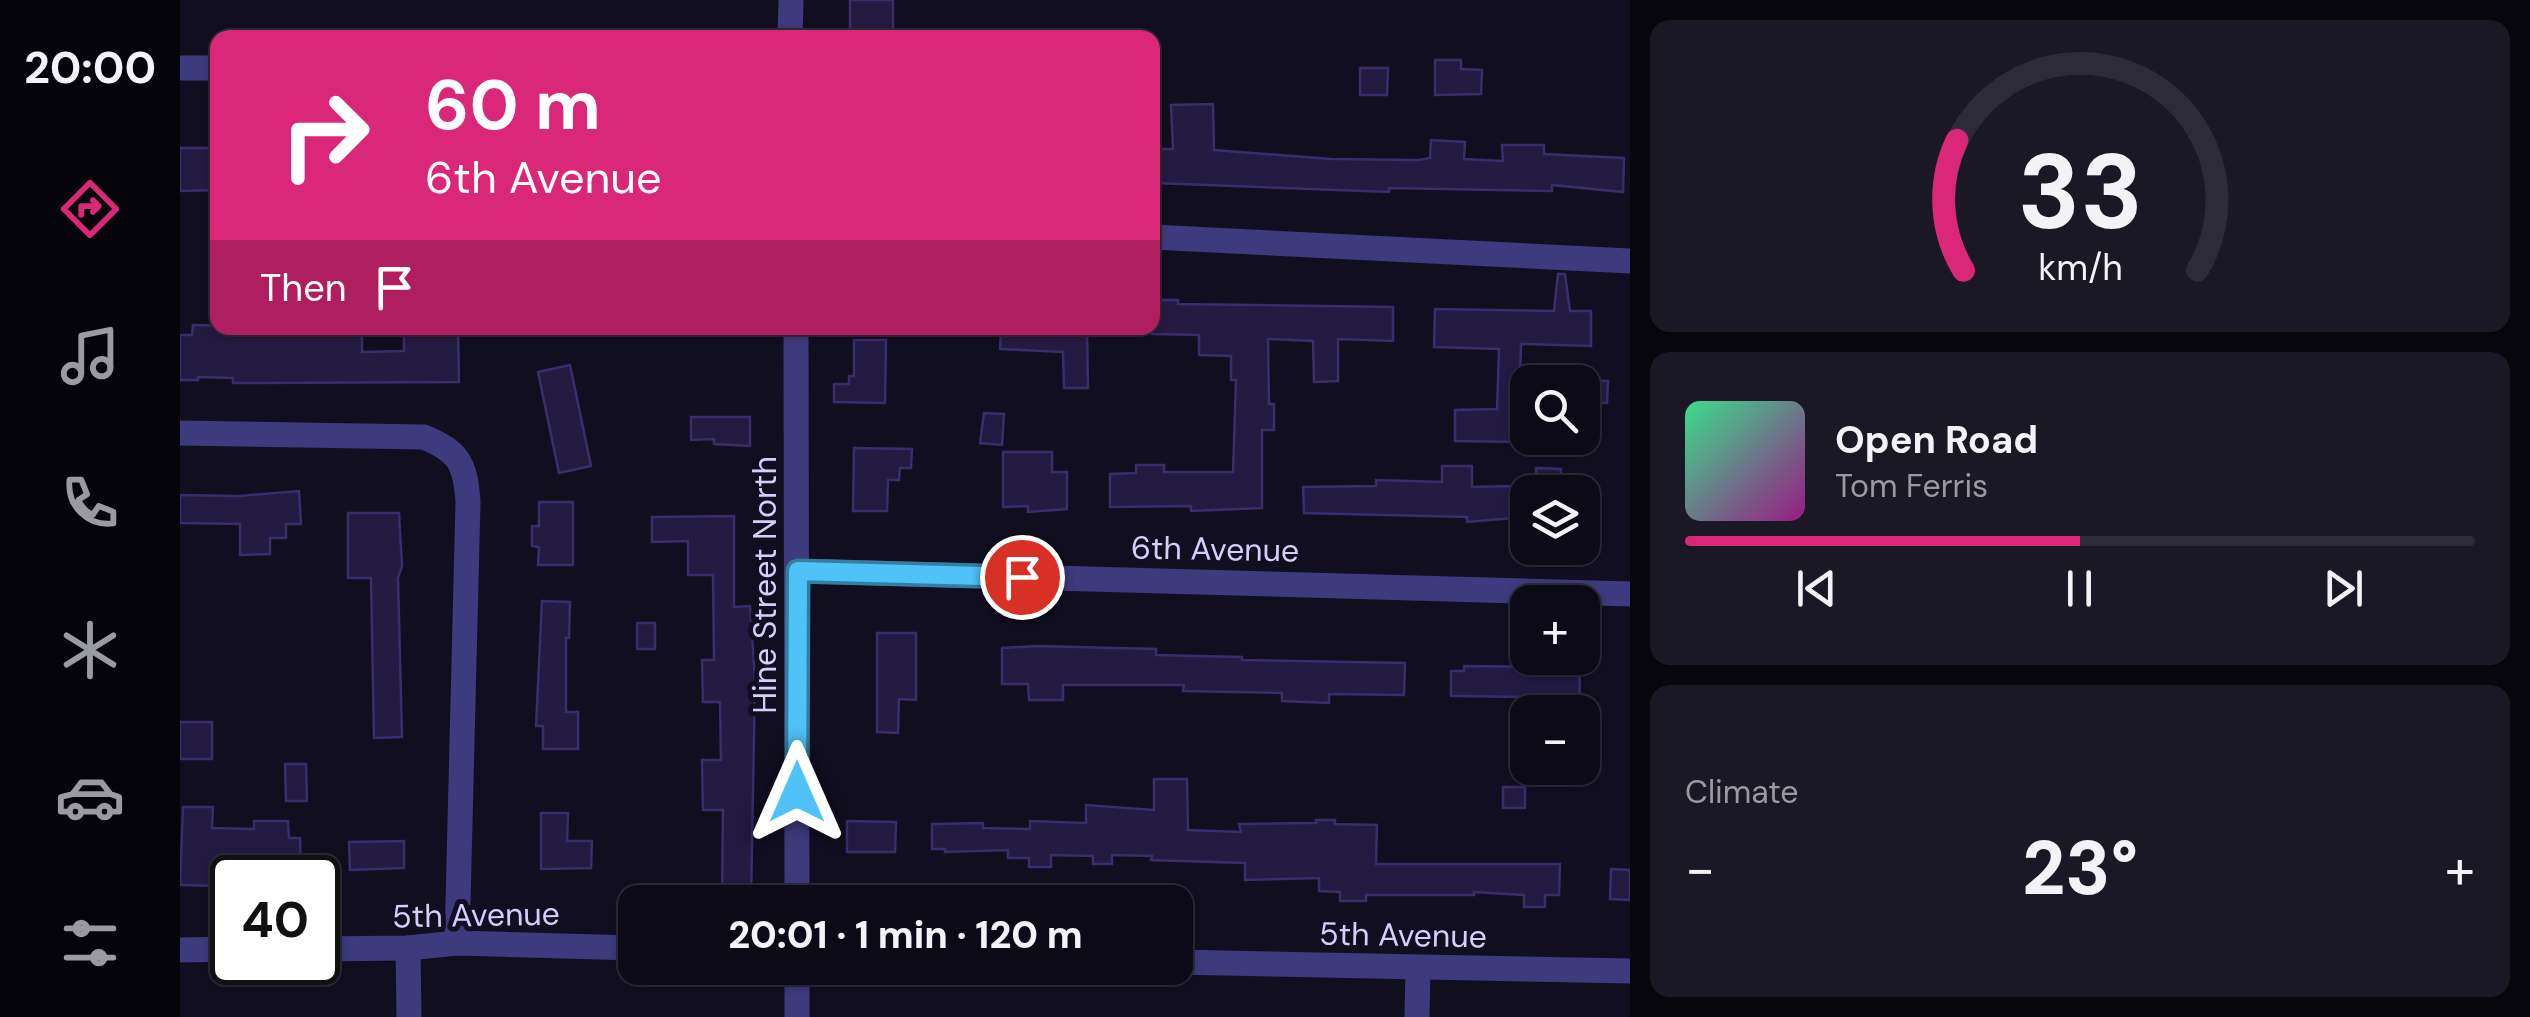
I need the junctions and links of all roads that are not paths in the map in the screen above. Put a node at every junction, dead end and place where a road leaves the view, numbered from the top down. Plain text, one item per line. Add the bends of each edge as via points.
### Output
1 (790, 0) edge
2 (790, 30) edge
3 (180, 68) edge
4 (210, 68) edge
5 (1160, 237) edge
6 (1630, 261) edge
7 (796, 335) edge
8 (180, 433) edge
9 (798, 571) junction
10 (1630, 594) edge
11 (797, 885) edge
12 (457, 944) junction
13 (340, 948) edge
14 (408, 948) junction
15 (618, 948) edge
16 (210, 949) edge
17 (180, 950) edge
18 (1193, 962) edge
19 (1418, 968) junction
20 (1630, 972) edge
21 (797, 985) edge
22 (409, 1017) edge
23 (797, 1017) edge
24 (1418, 1017) edge

1 - 2 street
3 - 4 street
5 - 6 street
7 - 9 street, Hine Street North
8 - 12 street via 424,437 449,448 466,472
9 - 10 street, 6th Avenue
9 - 11 street, Hine Street North
12 - 14 street, 5th Avenue
12 - 15 street, 5th Avenue
13 - 14 street, 5th Avenue
14 - 22 street
16 - 17 street
18 - 19 street, 5th Avenue
19 - 20 street, 5th Avenue
19 - 24 street
21 - 23 street

